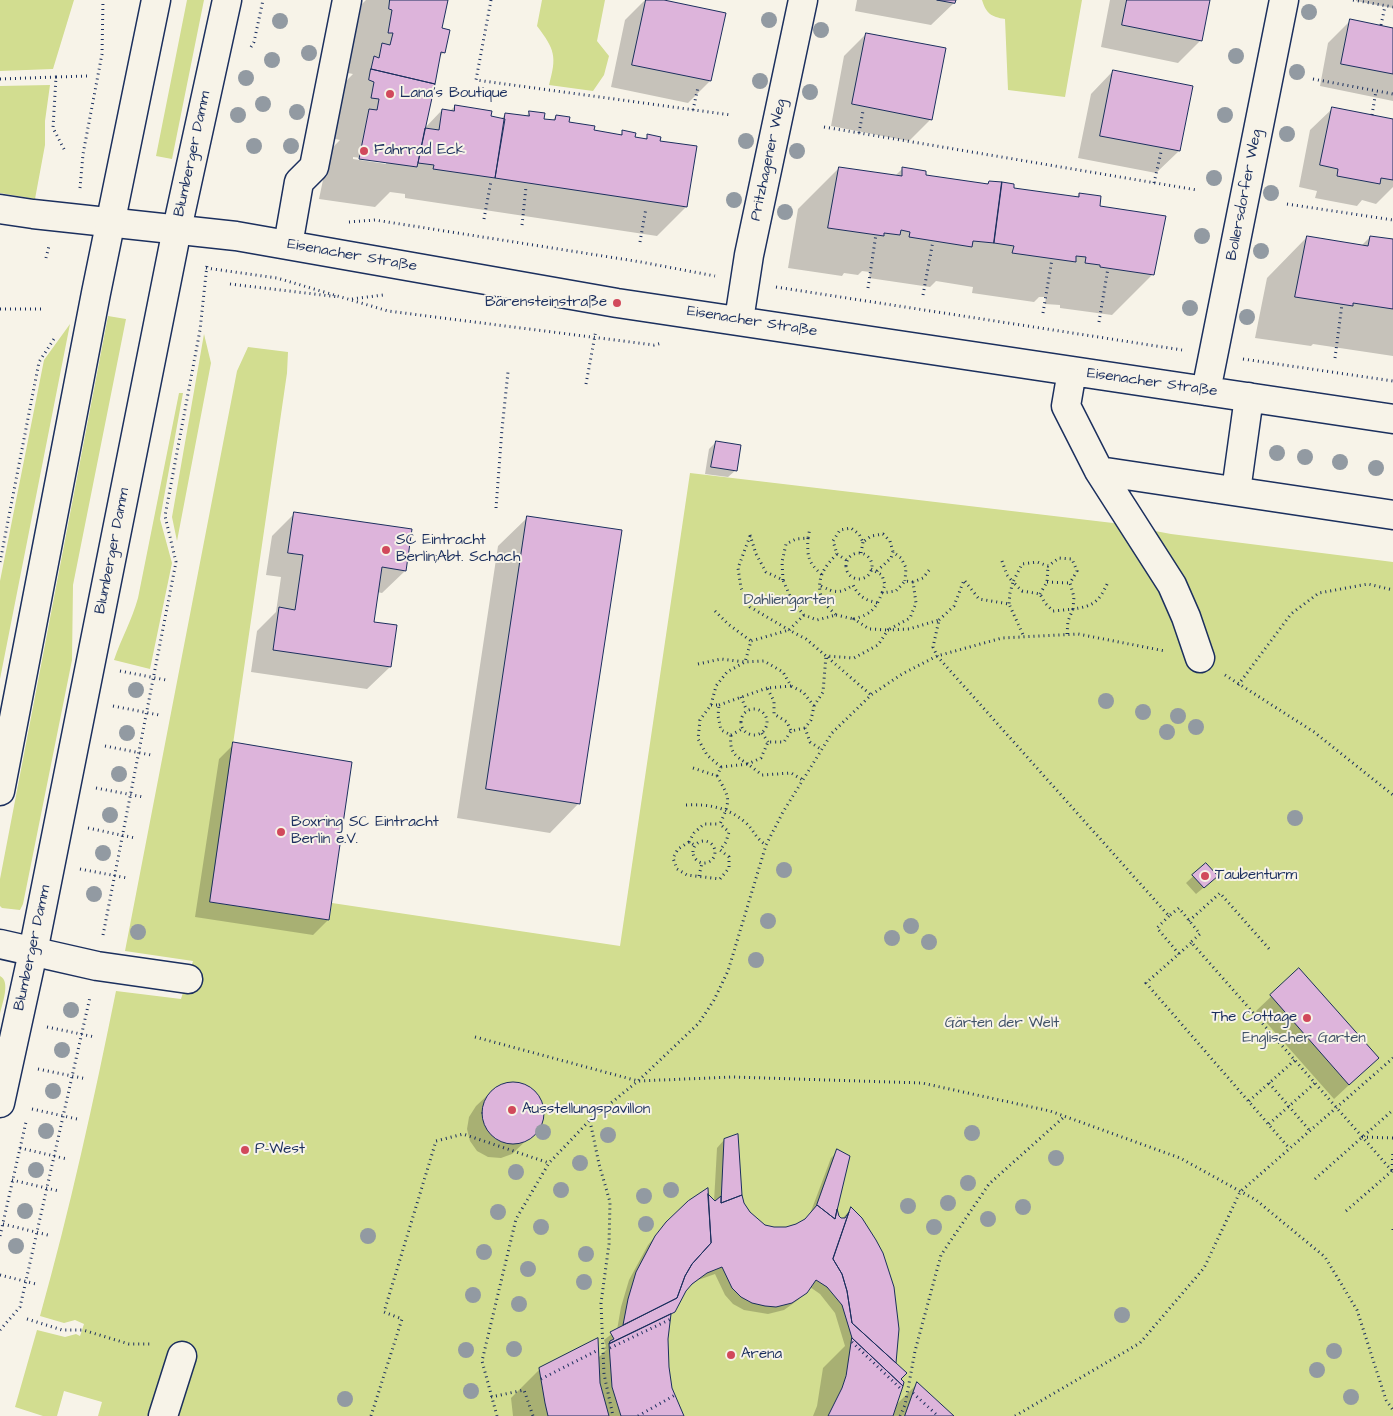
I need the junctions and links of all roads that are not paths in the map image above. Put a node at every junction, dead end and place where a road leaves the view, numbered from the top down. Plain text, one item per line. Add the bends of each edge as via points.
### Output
1 (156, 0) edge
2 (227, 0) edge
3 (347, 0) edge
4 (803, 0) edge
5 (1284, 0) edge
6 (0, 209) edge
7 (111, 221) junction
8 (177, 229) junction
9 (288, 244) junction
10 (739, 320) junction
11 (1072, 371) junction
12 (1206, 391) junction
13 (1249, 397) junction
14 (1393, 419) edge
15 (1099, 471) junction
16 (1236, 492) junction
17 (1393, 515) edge
18 (1200, 658) road end
19 (0, 791) edge
20 (0, 944) edge
21 (33, 952) junction
22 (188, 979) dead end
23 (0, 1103) edge
24 (182, 1356) dead end
25 (163, 1416) edge

1 - 7 street
2 - 8 street, Blumberger Damm
3 - 9 street via 314,167 299,182
4 - 10 street, Pritzhagener Weg via 749,255
5 - 12 street, Bollersdorfer Weg
6 - 7 street
7 - 8 street, Eisenacher Straße
7 - 19 street
8 - 9 street, Eisenacher Straße
8 - 21 street, Blumberger Damm
9 - 10 street, Eisenacher Straße via 617,303
10 - 11 street, Eisenacher Straße
11 - 12 street, Eisenacher Straße
11 - 15 street via 1066,406
12 - 13 street, Eisenacher Straße
13 - 14 street, Eisenacher Straße
13 - 16 street
15 - 16 street
15 - 18 street via 1172,585
16 - 17 street
20 - 21 street
21 - 22 street via 98,966
21 - 23 street, Blumberger Damm
24 - 25 street

